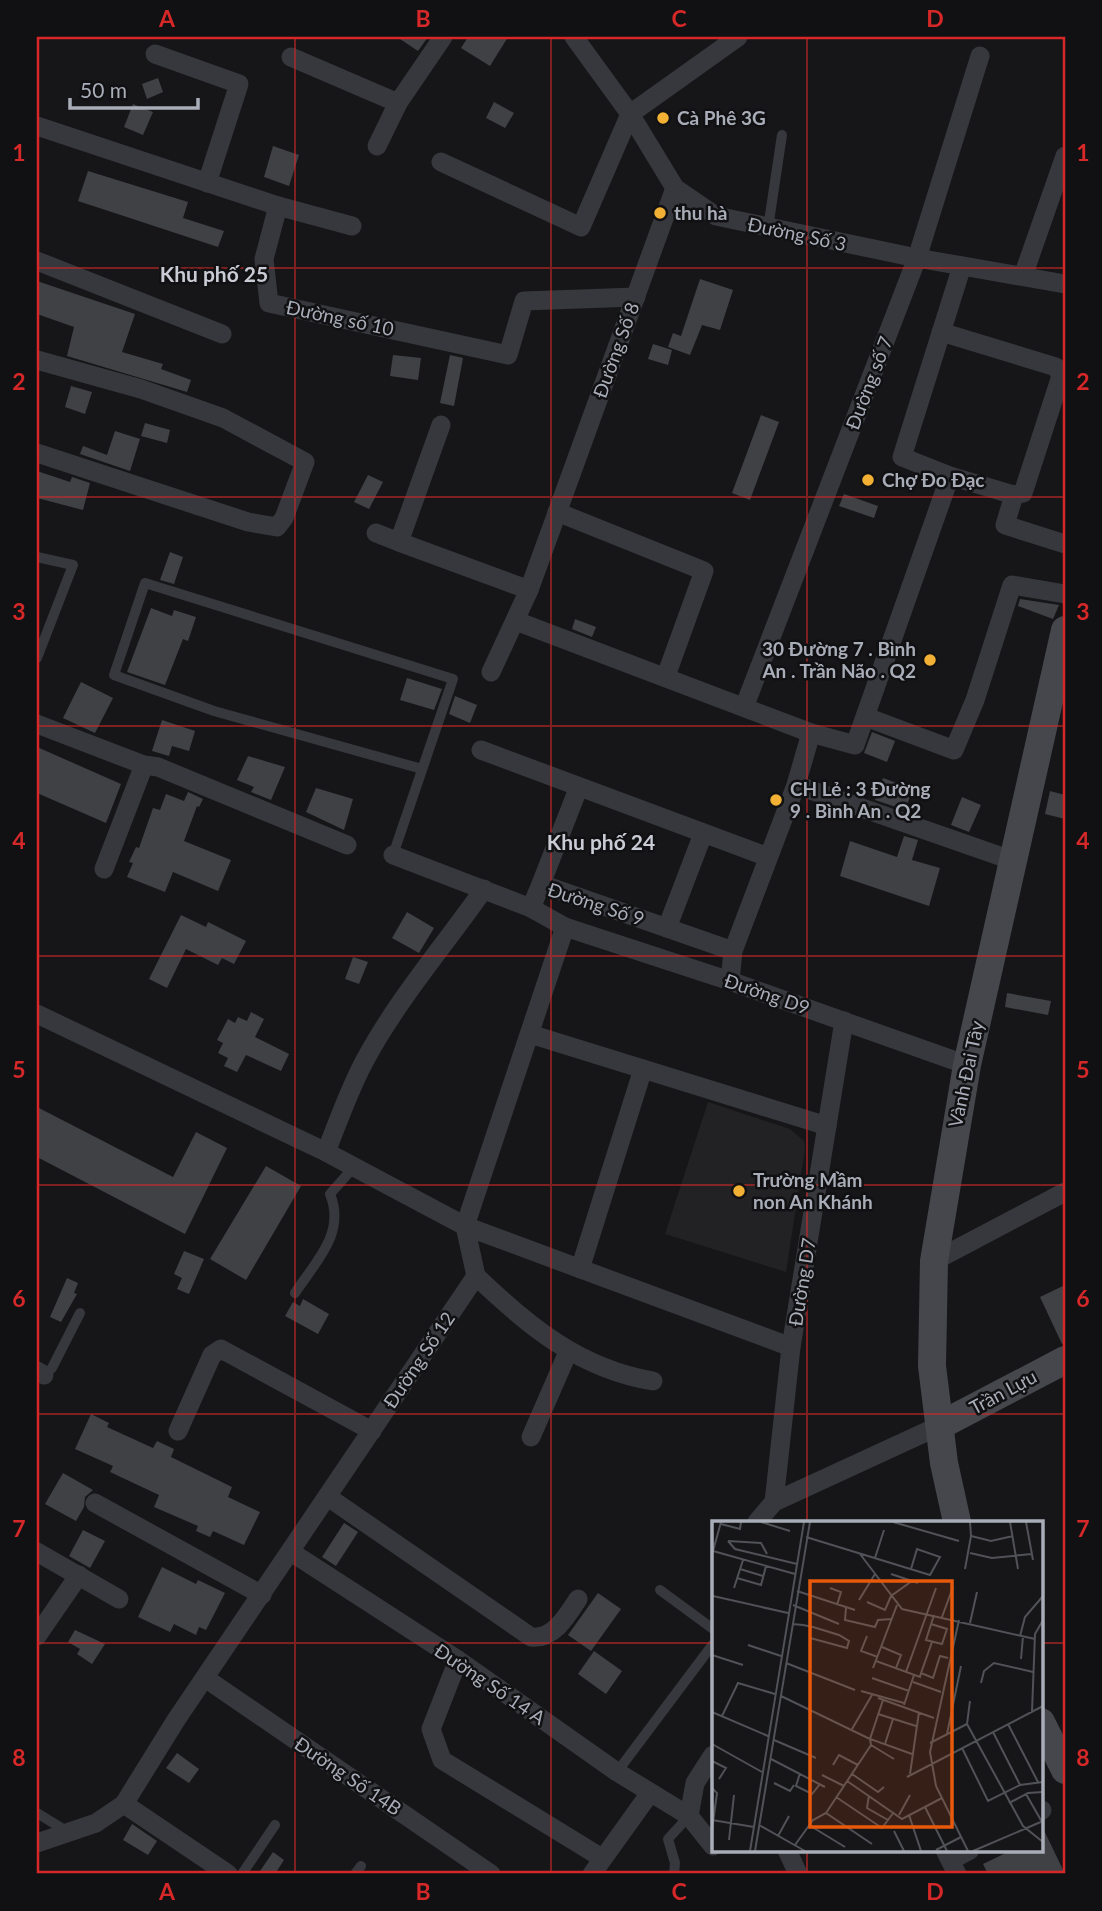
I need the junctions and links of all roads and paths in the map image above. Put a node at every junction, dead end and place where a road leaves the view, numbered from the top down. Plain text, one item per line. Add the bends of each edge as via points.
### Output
1 (443, 37) edge
2 (574, 37) edge
3 (738, 37) edge
4 (155, 54) dead end
5 (980, 56) dead end
6 (291, 57) dead end
7 (398, 103) junction
8 (630, 114) junction
9 (37, 126) edge
10 (782, 135) dead end
11 (377, 146) dead end
12 (1065, 156) edge
13 (441, 162) dead end
14 (207, 183) junction
15 (676, 188) junction
16 (278, 206) junction
17 (352, 226) dead end
18 (768, 229) junction
19 (917, 258) junction
20 (37, 261) edge
21 (962, 266) junction
22 (1023, 276) junction
23 (1065, 284) edge
24 (635, 298) junction
25 (941, 332) junction
26 (222, 334) dead end
27 (37, 360) edge
28 (441, 425) dead end
29 (37, 453) edge
30 (950, 476) junction
31 (1014, 495) junction
32 (557, 512) junction
33 (376, 533) dead end
34 (398, 542) junction
35 (1065, 544) edge
36 (37, 557) edge
37 (529, 590) junction
38 (1065, 594) edge
39 (516, 621) junction
40 (1065, 630) edge
41 (37, 658) edge
42 (491, 673) dead end
43 (666, 676) junction
44 (745, 705) junction
45 (866, 717) junction
46 (37, 724) edge
47 (811, 733) junction
48 (481, 750) dead end
49 (144, 765) junction
50 (422, 769) junction
51 (796, 785) junction
52 (578, 789) junction
53 (703, 834) junction
54 (346, 845) dead end
55 (393, 855) joint
56 (768, 857) junction
57 (1014, 861) junction
58 (104, 869) dead end
59 (541, 884) junction
60 (484, 889) junction
61 (531, 908) junction
62 (565, 927) junction
63 (667, 928) junction
64 (733, 951) junction
65 (730, 981) junction
66 (37, 1014) edge
67 (844, 1021) junction
68 (530, 1034) junction
69 (967, 1065) junction
70 (643, 1069) junction
71 (827, 1126) junction
72 (326, 1152) junction
73 (353, 1168) junction
74 (1065, 1192) edge
75 (465, 1226) junction
76 (933, 1261) junction
77 (580, 1269) junction
78 (476, 1276) junction
79 (295, 1293) dead end
80 (80, 1312) dead end
81 (791, 1347) junction
82 (568, 1352) junction
83 (1065, 1360) edge
84 (40, 1373) edge
85 (653, 1381) dead end
86 (941, 1425) junction
87 (178, 1431) dead end
88 (372, 1431) junction
89 (531, 1437) dead end
90 (328, 1497) junction
91 (774, 1502) junction
92 (95, 1503) dead end
93 (758, 1521) edge
94 (957, 1521) edge
95 (37, 1552) edge
96 (290, 1552) junction
97 (79, 1575) junction
98 (660, 1590) dead end
99 (262, 1595) junction
100 (119, 1599) dead end
101 (578, 1600) dead end
102 (712, 1628) edge
103 (37, 1636) edge
104 (712, 1645) edge
105 (458, 1660) junction
106 (205, 1678) junction
107 (1042, 1724) edge
108 (712, 1757) edge
109 (1065, 1770) edge
110 (617, 1772) junction
111 (650, 1793) junction
112 (124, 1804) junction
113 (37, 1813) edge
114 (690, 1816) junction
115 (275, 1825) dead end
116 (68, 1832) junction
117 (37, 1843) edge
118 (712, 1845) edge
119 (788, 1852) edge
120 (967, 1852) edge
121 (951, 1861) edge
122 (597, 1866) edge
123 (228, 1874) edge
124 (242, 1874) edge
125 (491, 1874) edge
126 (674, 1874) edge
127 (798, 1874) edge

1 - 7 street
2 - 8 street, Đường Số 3
3 - 8 street
4 - 14 street via 239,84
5 - 19 street, Đường số 7
6 - 7 street
7 - 11 street
8 - 13 street via 581,227
8 - 15 street, Đường Số 3
9 - 14 street
10 - 18 lane
12 - 22 street
14 - 16 street
15 - 18 street, Đường Số 3 via 716,216
15 - 24 street, Đường Số 8
16 - 17 street
16 - 24 street, Đường số 10 via 264,259 270,303 508,355 524,301
18 - 19 street, Đường Số 3
19 - 21 street, Đường Số 3
19 - 44 street, Đường số 7
20 - 26 street
21 - 22 street, Đường Số 3
21 - 25 street
22 - 23 street, Đường Số 3
24 - 32 street, Đường Số 8
25 - 30 street via 902,457
25 - 31 street via 1056,367 1061,376 1023,492
27 - 29 street via 223,418 305,462 277,527 248,522
28 - 34 street
30 - 31 street
30 - 45 street
31 - 35 street via 1005,525
32 - 37 street, Đường Số 8
32 - 43 street via 704,571
33 - 34 street
34 - 37 street
36 - 41 lane via 73,565
37 - 39 street, Đường Số 8
38 - 45 street via 1012,585 954,750
39 - 42 street, Đường Số 8
39 - 43 street
40 - 57 street, Vành Đai Tây
43 - 44 street
44 - 47 street
45 - 47 street via 855,745
46 - 49 street
47 - 51 street
48 - 52 street
49 - 54 street
49 - 58 street
50 - 50 lane via 214,711 114,675 145,583 453,679
50 - 55 lane
51 - 56 street
51 - 57 street
52 - 53 street
52 - 59 street
53 - 56 street
53 - 63 street
55 - 60 street, Đường Số 9
56 - 64 street
57 - 69 street, Vành Đai Tây
59 - 61 street, Đường Số 9
59 - 63 street, Đường Số 9
60 - 61 street, Đường Số 9
60 - 72 street via 405,995 363,1063
61 - 62 street, Đường D9
62 - 65 street, Đường D9
62 - 68 street
63 - 64 street, Đường Số 9
64 - 65 street
65 - 67 street, Đường D9
66 - 72 street
67 - 69 street, Đường D9
67 - 71 street, Đường D7
68 - 70 street
68 - 75 street
69 - 76 street, Vành Đai Tây
70 - 71 street
70 - 77 street
71 - 81 street, Đường D7
72 - 73 street
73 - 75 street
73 - 79 lane via 330,1194 338,1213 332,1237
74 - 76 street
75 - 77 street
75 - 78 street
76 - 86 street, Vành Đai Tây via 931,1341
77 - 81 street
78 - 82 street via 522,1320
78 - 88 street, Đường Số 12
80 - 84 lane via 52,1368
81 - 91 street, Đường D7
82 - 85 street via 622,1375
82 - 89 street
83 - 86 street, Trần Lựu
86 - 91 street
86 - 94 street, Vành Đai Tây
87 - 88 street via 212,1356 221,1349
88 - 90 street, Đường Số 12
90 - 96 street, Đường Số 12
90 - 101 street via 531,1637 540,1638 556,1629
91 - 93 street
92 - 99 street
95 - 97 street
96 - 99 street, Đường Số 12
96 - 105 street, Đường Số 14 A
97 - 100 street
97 - 103 street
98 - 102 lane
99 - 106 street, Đường Số 12
104 - 110 lane
105 - 110 street, Đường Số 14 A
105 - 122 street via 431,1728 442,1760
106 - 112 street, Đường Số 12
106 - 125 street, Đường Số 14B
107 - 109 street
108 - 114 street via 695,1783
110 - 111 street, Đường Số 14 A
111 - 114 street, Đường Số 14 A
111 - 122 street
112 - 116 street, Đường Số 12 via 96,1823
112 - 123 street
113 - 116 lane
114 - 118 street
114 - 126 lane via 668,1839
115 - 124 lane
116 - 117 street, Đường Số 12
119 - 127 street
120 - 121 street

